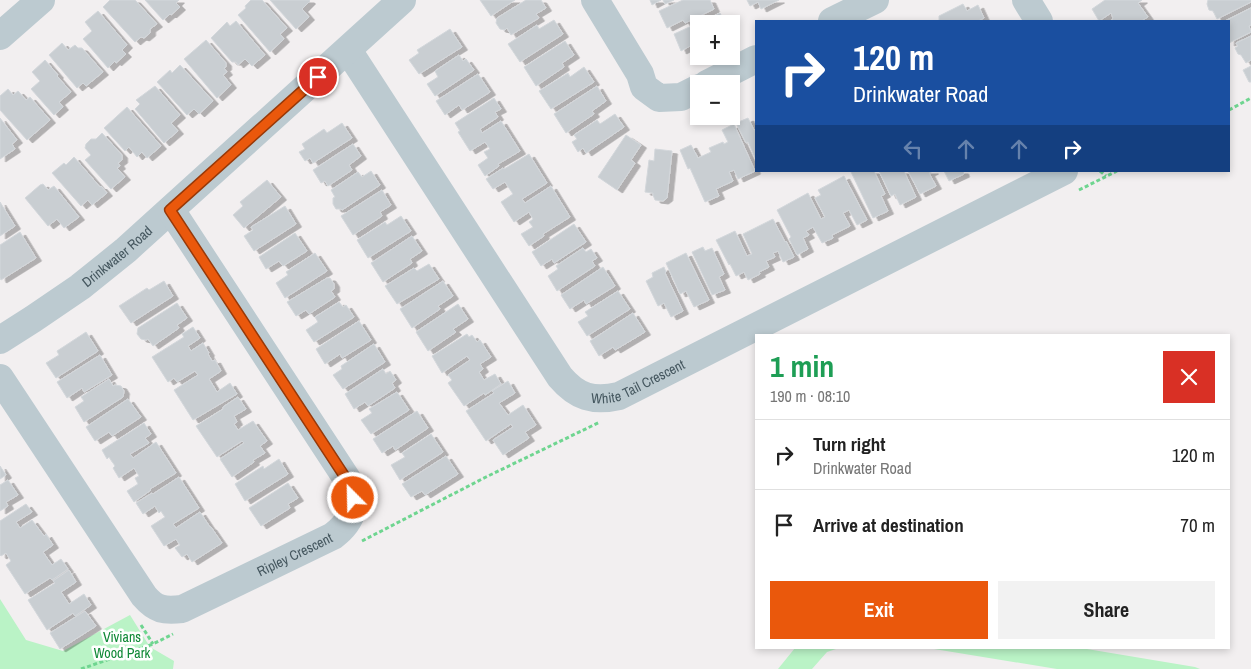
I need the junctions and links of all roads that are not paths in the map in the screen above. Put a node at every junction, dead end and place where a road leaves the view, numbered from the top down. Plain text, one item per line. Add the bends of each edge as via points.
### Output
1 (41, 0) edge
2 (402, 0) edge
3 (595, 0) edge
4 (875, 0) edge
5 (1026, 0) edge
6 (834, 20) edge
7 (1038, 20) edge
8 (0, 36) edge
9 (348, 50) junction
10 (755, 60) edge
11 (725, 75) edge
12 (690, 92) edge
13 (1062, 172) edge
14 (170, 210) junction
15 (0, 340) edge
16 (0, 378) edge

1 - 8 street
2 - 9 street, Drinkwater Road
3 - 12 street via 640,74 644,87 659,98 681,97
4 - 6 street
5 - 7 street
9 - 13 street, White Tail Crescent via 560,377 574,391 596,399 619,396
9 - 14 street, Drinkwater Road
10 - 11 street
14 - 15 street, Drinkwater Road via 80,287
14 - 16 street, Ripley Crescent via 347,480 353,508 343,528 182,609 162,610 144,596

